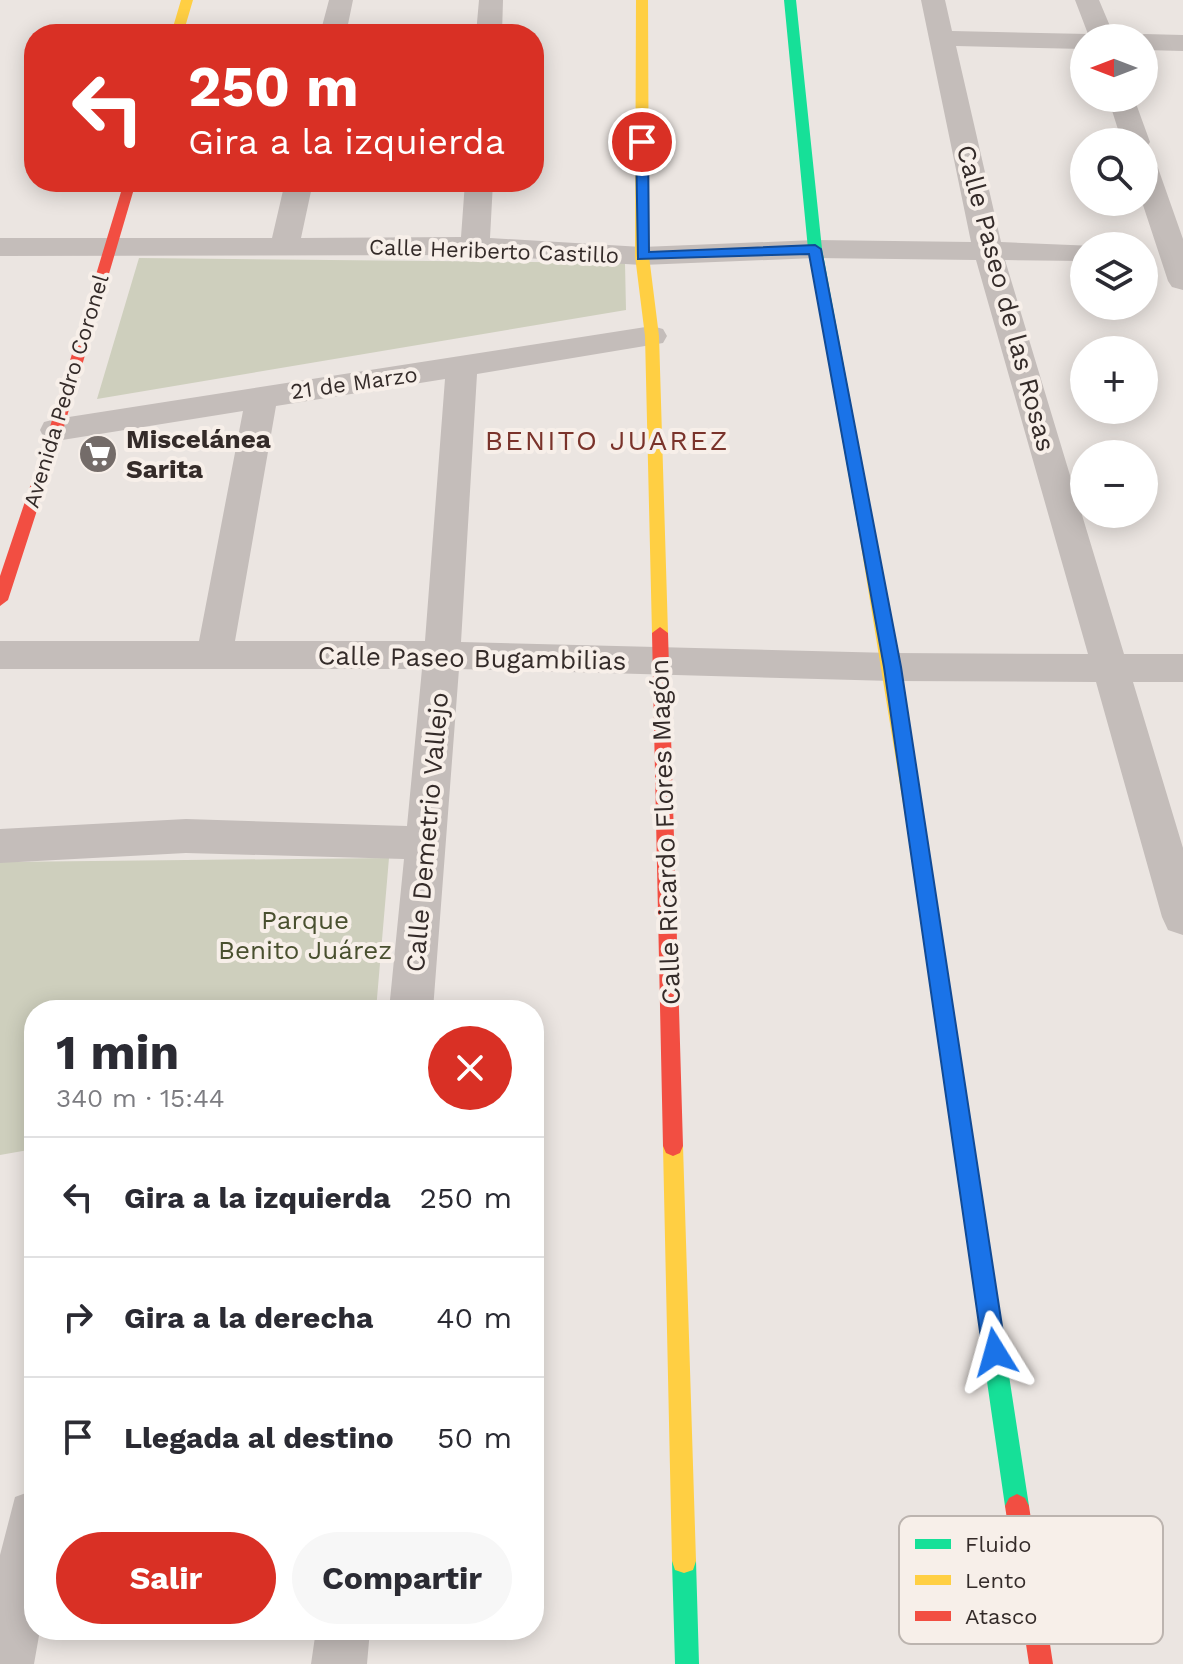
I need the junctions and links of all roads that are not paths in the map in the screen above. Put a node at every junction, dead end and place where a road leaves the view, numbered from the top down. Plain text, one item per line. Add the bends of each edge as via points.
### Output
1 (187, 0) edge
2 (341, 0) edge
3 (491, 0) edge
4 (642, 0) edge
5 (790, 0) edge
6 (933, 0) edge
7 (1087, 0) edge
8 (180, 24) edge
9 (335, 24) edge
10 (490, 24) edge
11 (1096, 24) edge
12 (943, 38) junction
13 (1070, 41) edge
14 (1158, 42) edge
15 (1183, 43) edge
16 (127, 192) edge
17 (297, 192) edge
18 (478, 192) edge
19 (1157, 216) edge
20 (285, 246) junction
21 (475, 246) junction
22 (0, 247) edge
23 (108, 249) junction
24 (815, 249) junction
25 (988, 251) junction
26 (1070, 252) edge
27 (1166, 252) edge
28 (642, 256) junction
29 (1183, 281) edge
30 (652, 336) junction
31 (462, 367) junction
32 (262, 397) junction
33 (56, 430) junction
34 (0, 600) edge
35 (0, 655) edge
36 (442, 655) junction
37 (214, 656) junction
38 (660, 662) junction
39 (892, 667) junction
40 (1183, 668) edge
41 (1108, 670) junction
42 (426, 843) junction
43 (0, 846) edge
44 (1183, 917) edge
45 (412, 1000) edge
46 (1019, 1516) edge
47 (24, 1569) edge
48 (342, 1640) edge
49 (1038, 1644) edge
50 (6, 1664) edge
51 (339, 1664) edge
52 (687, 1664) edge
53 (1041, 1664) edge

1 - 8 street
2 - 9 street
3 - 10 street
4 - 28 street, Calle Ricardo Flores Magón
5 - 24 street
6 - 12 street, Calle Paseo de las Rosas
7 - 11 street
12 - 13 street
12 - 25 street, Calle Paseo de las Rosas
14 - 15 street
16 - 23 street, Avenida Pedro Coronel
17 - 20 street
18 - 21 street
19 - 27 street
20 - 21 street, Calle Heriberto Castillo
20 - 23 street, Calle Heriberto Castillo
21 - 28 street, Calle Heriberto Castillo
22 - 23 street, Calle Heriberto Castillo
23 - 33 street, Avenida Pedro Coronel
24 - 25 street, Calle Heriberto Castillo
24 - 28 street, Calle Heriberto Castillo
24 - 39 street
25 - 26 street, Calle Heriberto Castillo
25 - 41 street, Calle Paseo de las Rosas
27 - 29 street
28 - 30 street, Calle Ricardo Flores Magón
30 - 31 street, 21 de Marzo
30 - 38 street, Calle Ricardo Flores Magón
31 - 32 street, 21 de Marzo
31 - 36 street, Calle Demetrio Vallejo
32 - 33 street, 21 de Marzo
32 - 37 street
33 - 34 street, Avenida Pedro Coronel
35 - 37 street, Calle Paseo Bugambilias
36 - 37 street, Calle Paseo Bugambilias
36 - 38 street, Calle Paseo Bugambilias
36 - 42 street, Calle Demetrio Vallejo
38 - 39 street, Calle Paseo Bugambilias
38 - 52 street, Calle Ricardo Flores Magón
39 - 41 street, Calle Paseo Bugambilias
39 - 46 street
40 - 41 street, Calle Paseo Bugambilias
41 - 44 street, Calle Paseo de las Rosas
42 - 43 street via 186,836
42 - 45 street, Calle Demetrio Vallejo
47 - 50 street
48 - 51 street
49 - 53 street

